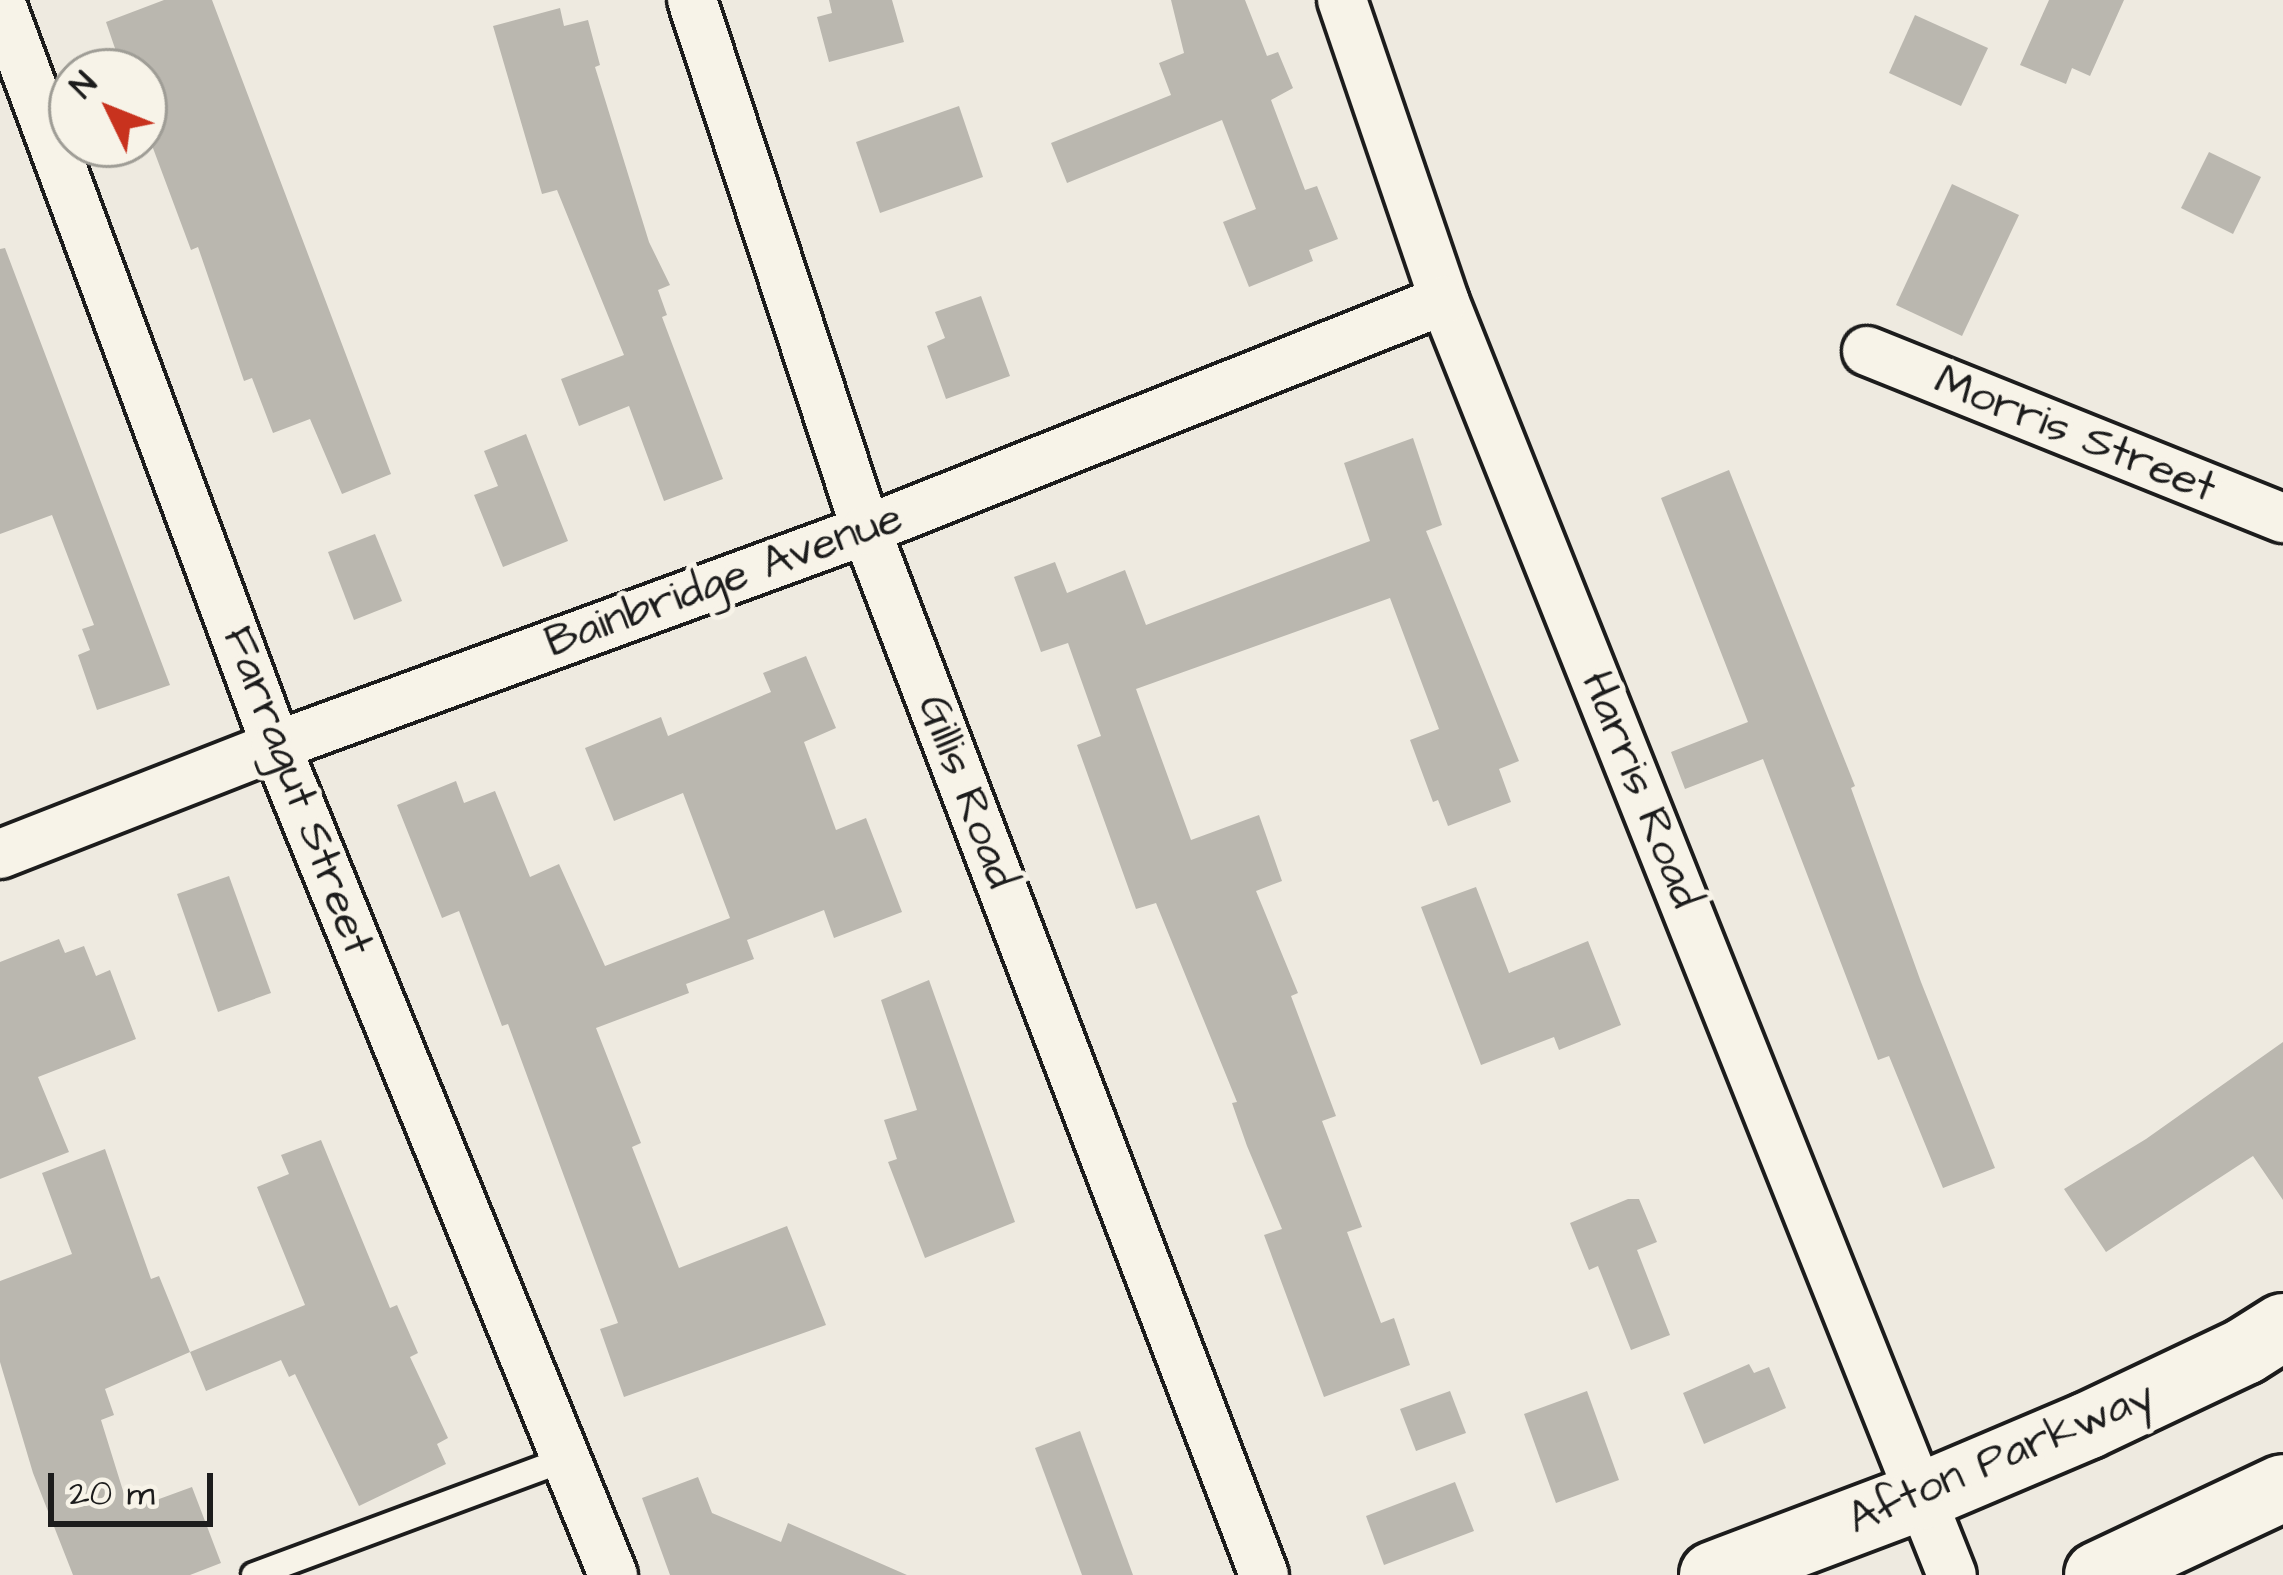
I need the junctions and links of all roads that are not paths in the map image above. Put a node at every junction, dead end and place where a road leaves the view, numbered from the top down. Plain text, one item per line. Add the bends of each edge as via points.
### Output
1 (692, 0) edge
2 (1342, 0) edge
3 (0, 1) edge
4 (1444, 301) junction
5 (1867, 351) dead end
6 (2283, 518) edge
7 (866, 530) junction
8 (276, 746) junction
9 (0, 854) edge
10 (2283, 1327) edge
11 (566, 1460) junction
12 (2283, 1488) edge
13 (1922, 1496) junction
14 (254, 1575) edge
15 (613, 1575) edge
16 (1264, 1575) edge
17 (1713, 1575) edge
18 (1952, 1575) edge
19 (2098, 1575) edge

1 - 7 street, Gillis Road
2 - 4 street, Harris Road
3 - 8 street, Farragut Street
4 - 7 street, Bainbridge Avenue
4 - 13 street, Harris Road
5 - 6 street, Morris Street
7 - 8 street, Bainbridge Avenue
7 - 16 street, Gillis Road
8 - 9 street, Bainbridge Avenue
8 - 11 street, Farragut Street
10 - 13 street, Afton Parkway via 2127,1407
11 - 14 lane
11 - 15 street, Farragut Street
12 - 19 street
13 - 17 street, Afton Parkway
13 - 18 street, Harris Road

